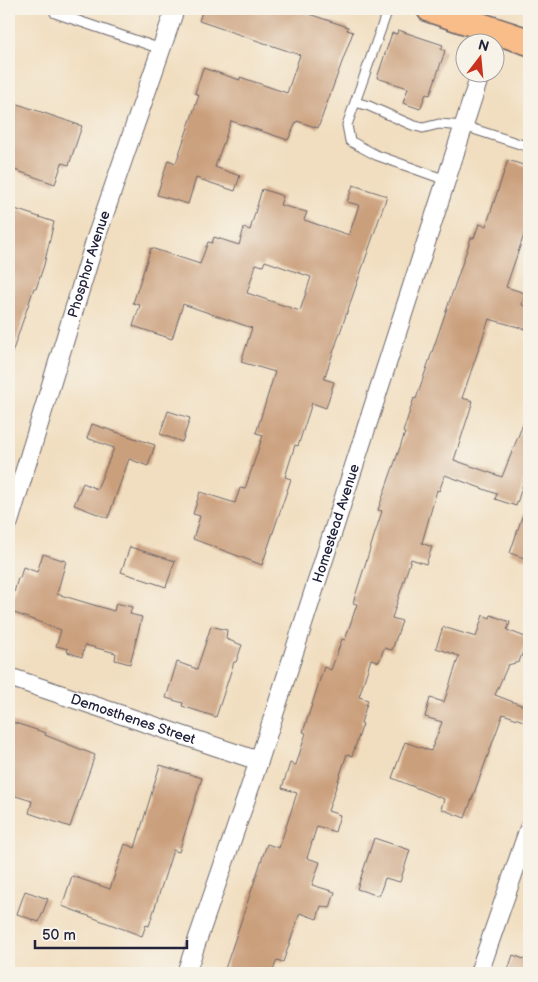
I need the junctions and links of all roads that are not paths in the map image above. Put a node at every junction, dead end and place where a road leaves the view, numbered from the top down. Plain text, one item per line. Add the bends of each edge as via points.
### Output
1 (175, 9) edge
2 (388, 9) edge
3 (430, 9) edge
4 (55, 12) dead end
5 (481, 32) edge
6 (506, 39) edge
7 (529, 42) edge
8 (161, 49) junction
9 (478, 82) edge
10 (355, 102) junction
11 (464, 126) junction
12 (529, 147) edge
13 (446, 180) junction
14 (12, 500) edge
15 (9, 522) edge
16 (9, 677) edge
17 (259, 762) junction
18 (529, 828) edge
19 (526, 852) edge
20 (186, 973) edge
21 (478, 973) edge

1 - 8 street, Phosphor Avenue
2 - 10 lane
3 - 5 main road
4 - 8 lane
6 - 7 main road
8 - 14 street, Phosphor Avenue
9 - 11 street, Homestead Avenue
10 - 11 lane via 417,127 439,124
10 - 13 lane via 347,125 350,141 376,155
11 - 12 lane
11 - 13 street, Homestead Avenue
13 - 17 street, Homestead Avenue
14 - 15 street, Phosphor Avenue
16 - 17 street, Demosthenes Street
17 - 20 street, Homestead Avenue
18 - 19 street
19 - 21 street

